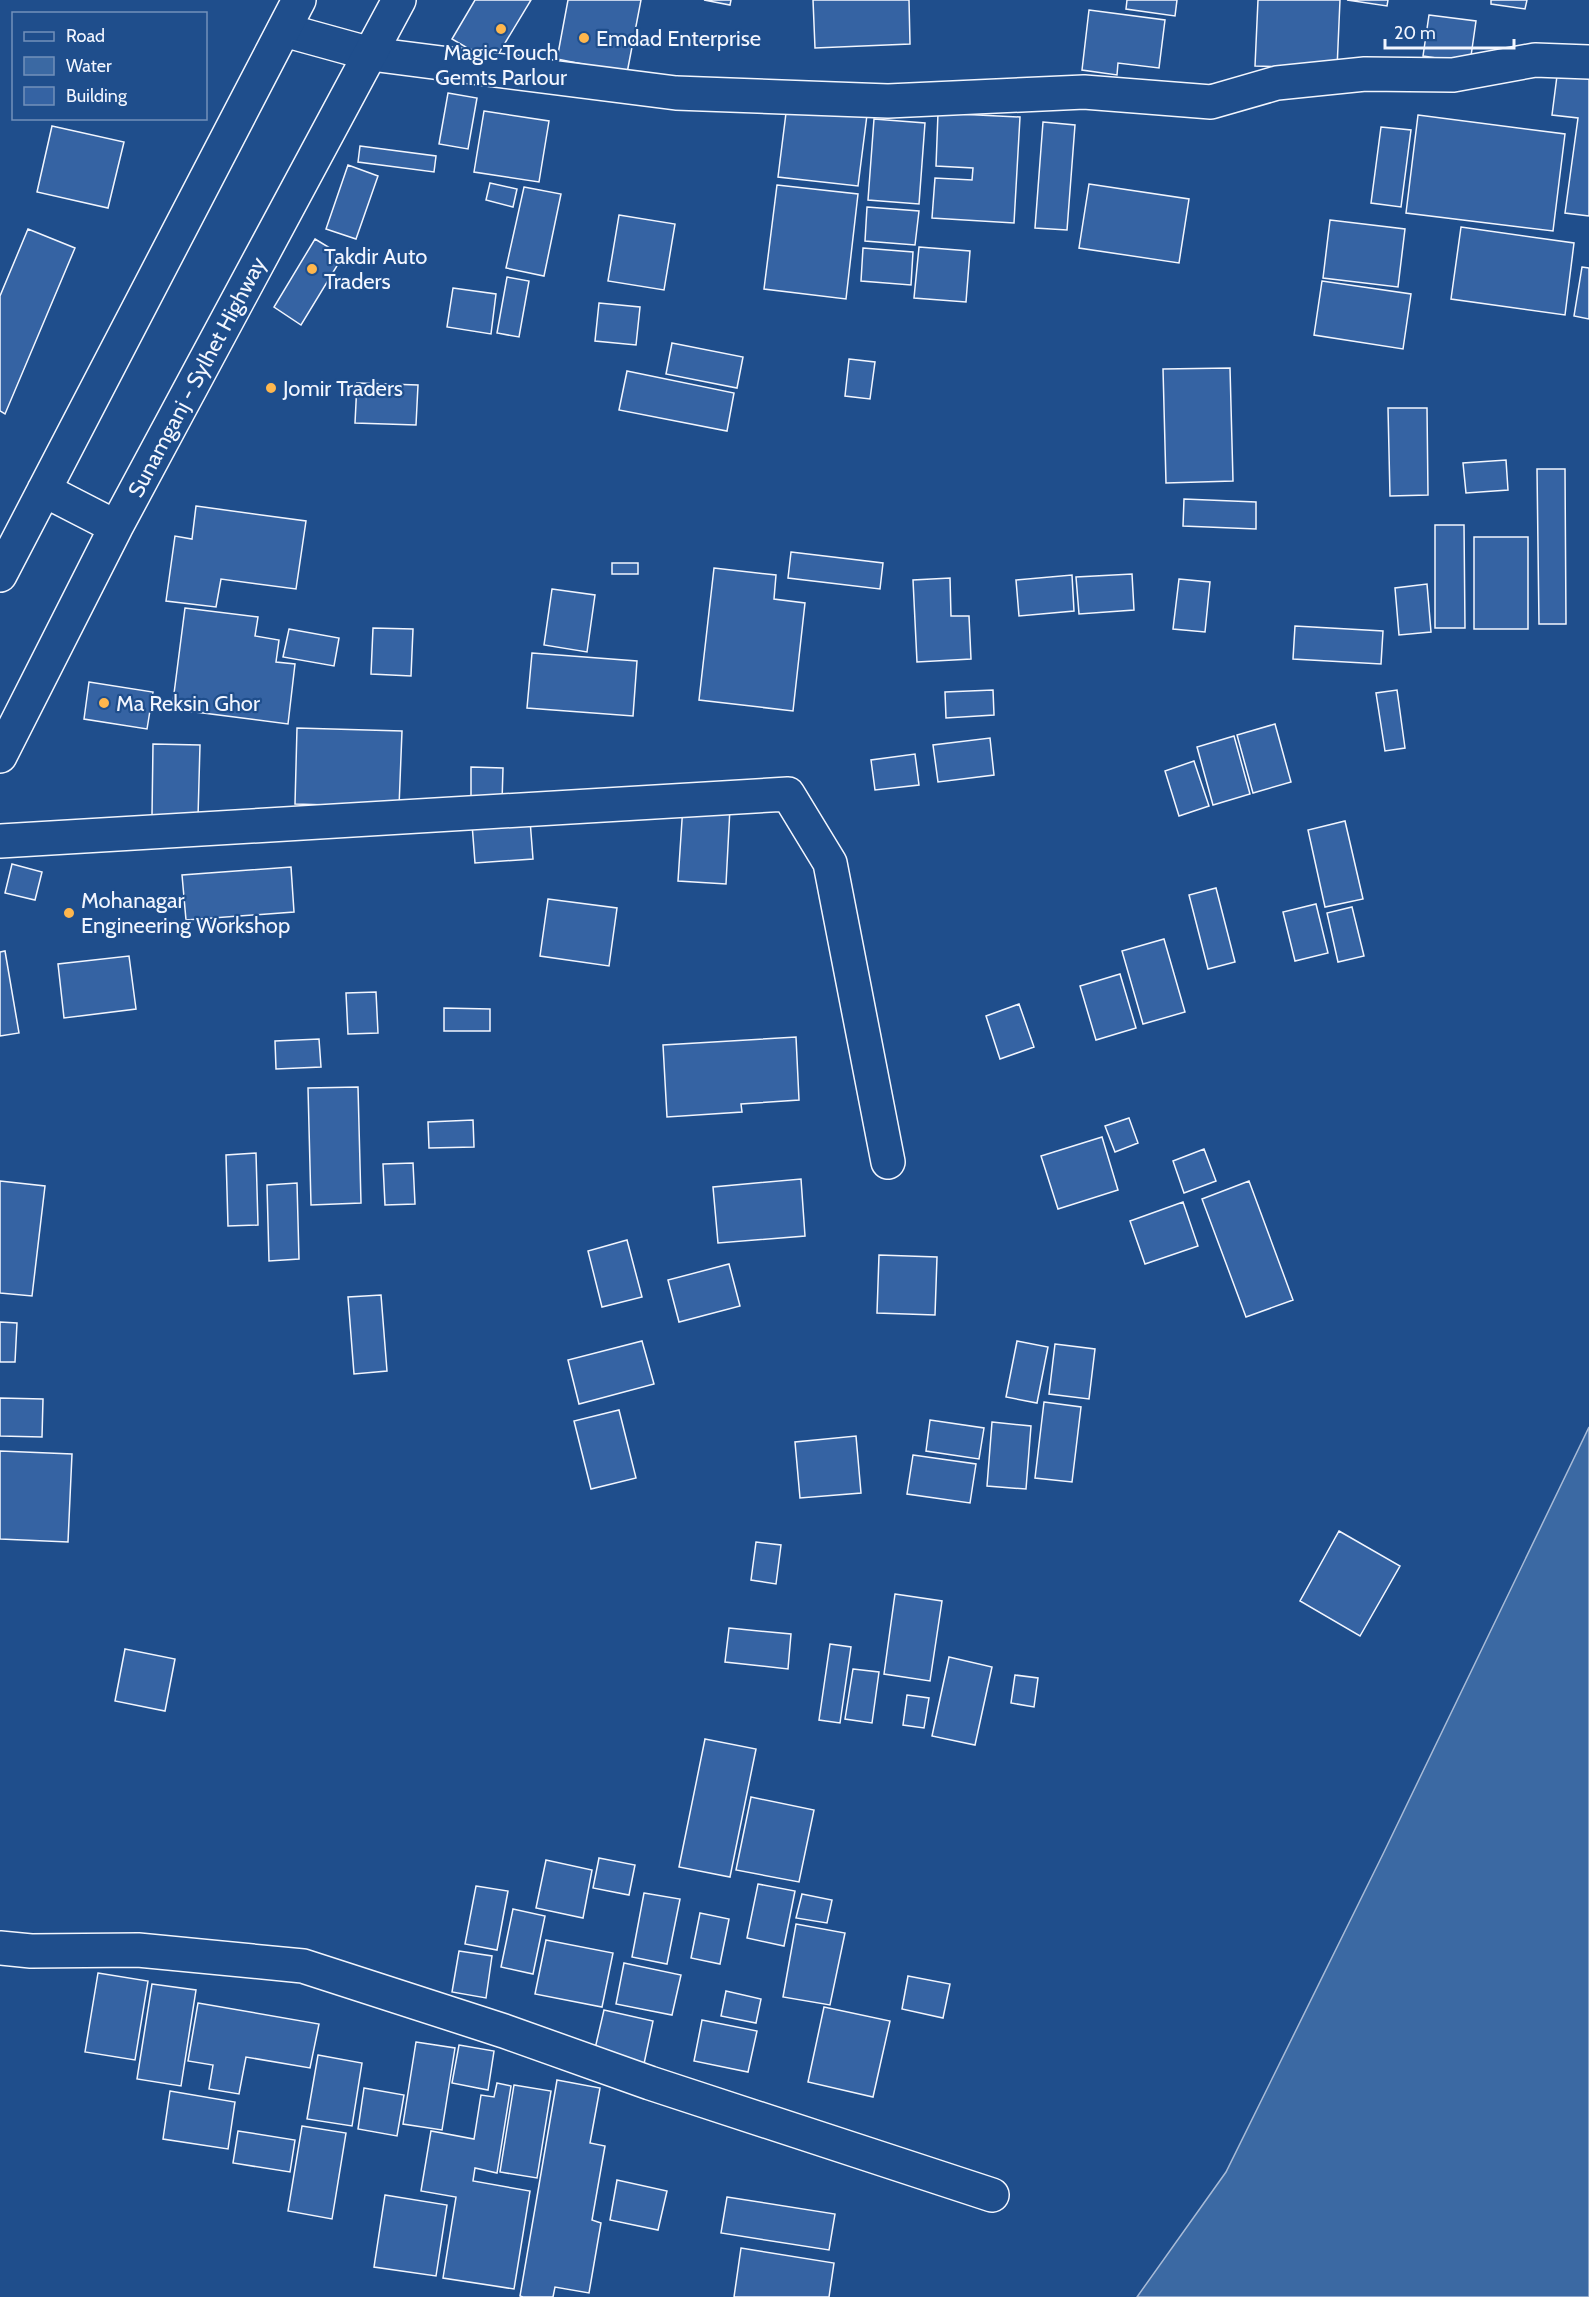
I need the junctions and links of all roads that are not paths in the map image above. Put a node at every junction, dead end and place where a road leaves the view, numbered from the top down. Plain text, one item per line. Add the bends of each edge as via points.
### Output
1 (300, 0) edge
2 (399, 0) edge
3 (284, 30) junction
4 (371, 54) junction
5 (1589, 62) edge
6 (44, 490) junction
7 (116, 527) junction
8 (0, 575) edge
9 (0, 756) edge
10 (0, 841) edge
11 (888, 1162) dead end
12 (0, 1948) edge
13 (992, 2194) dead end

1 - 3 street
2 - 4 street, Sunamganj - Sylhet Highway
3 - 4 street
3 - 6 street
4 - 5 street via 676,93 888,101 1084,92 1211,102 1288,81 1365,74 1453,75 1535,60
4 - 7 street, Sunamganj - Sylhet Highway
6 - 7 street
6 - 8 street
7 - 9 street, Sunamganj - Sylhet Highway
10 - 11 street via 788,794 830,863
12 - 13 street via 138,1950 303,1966

